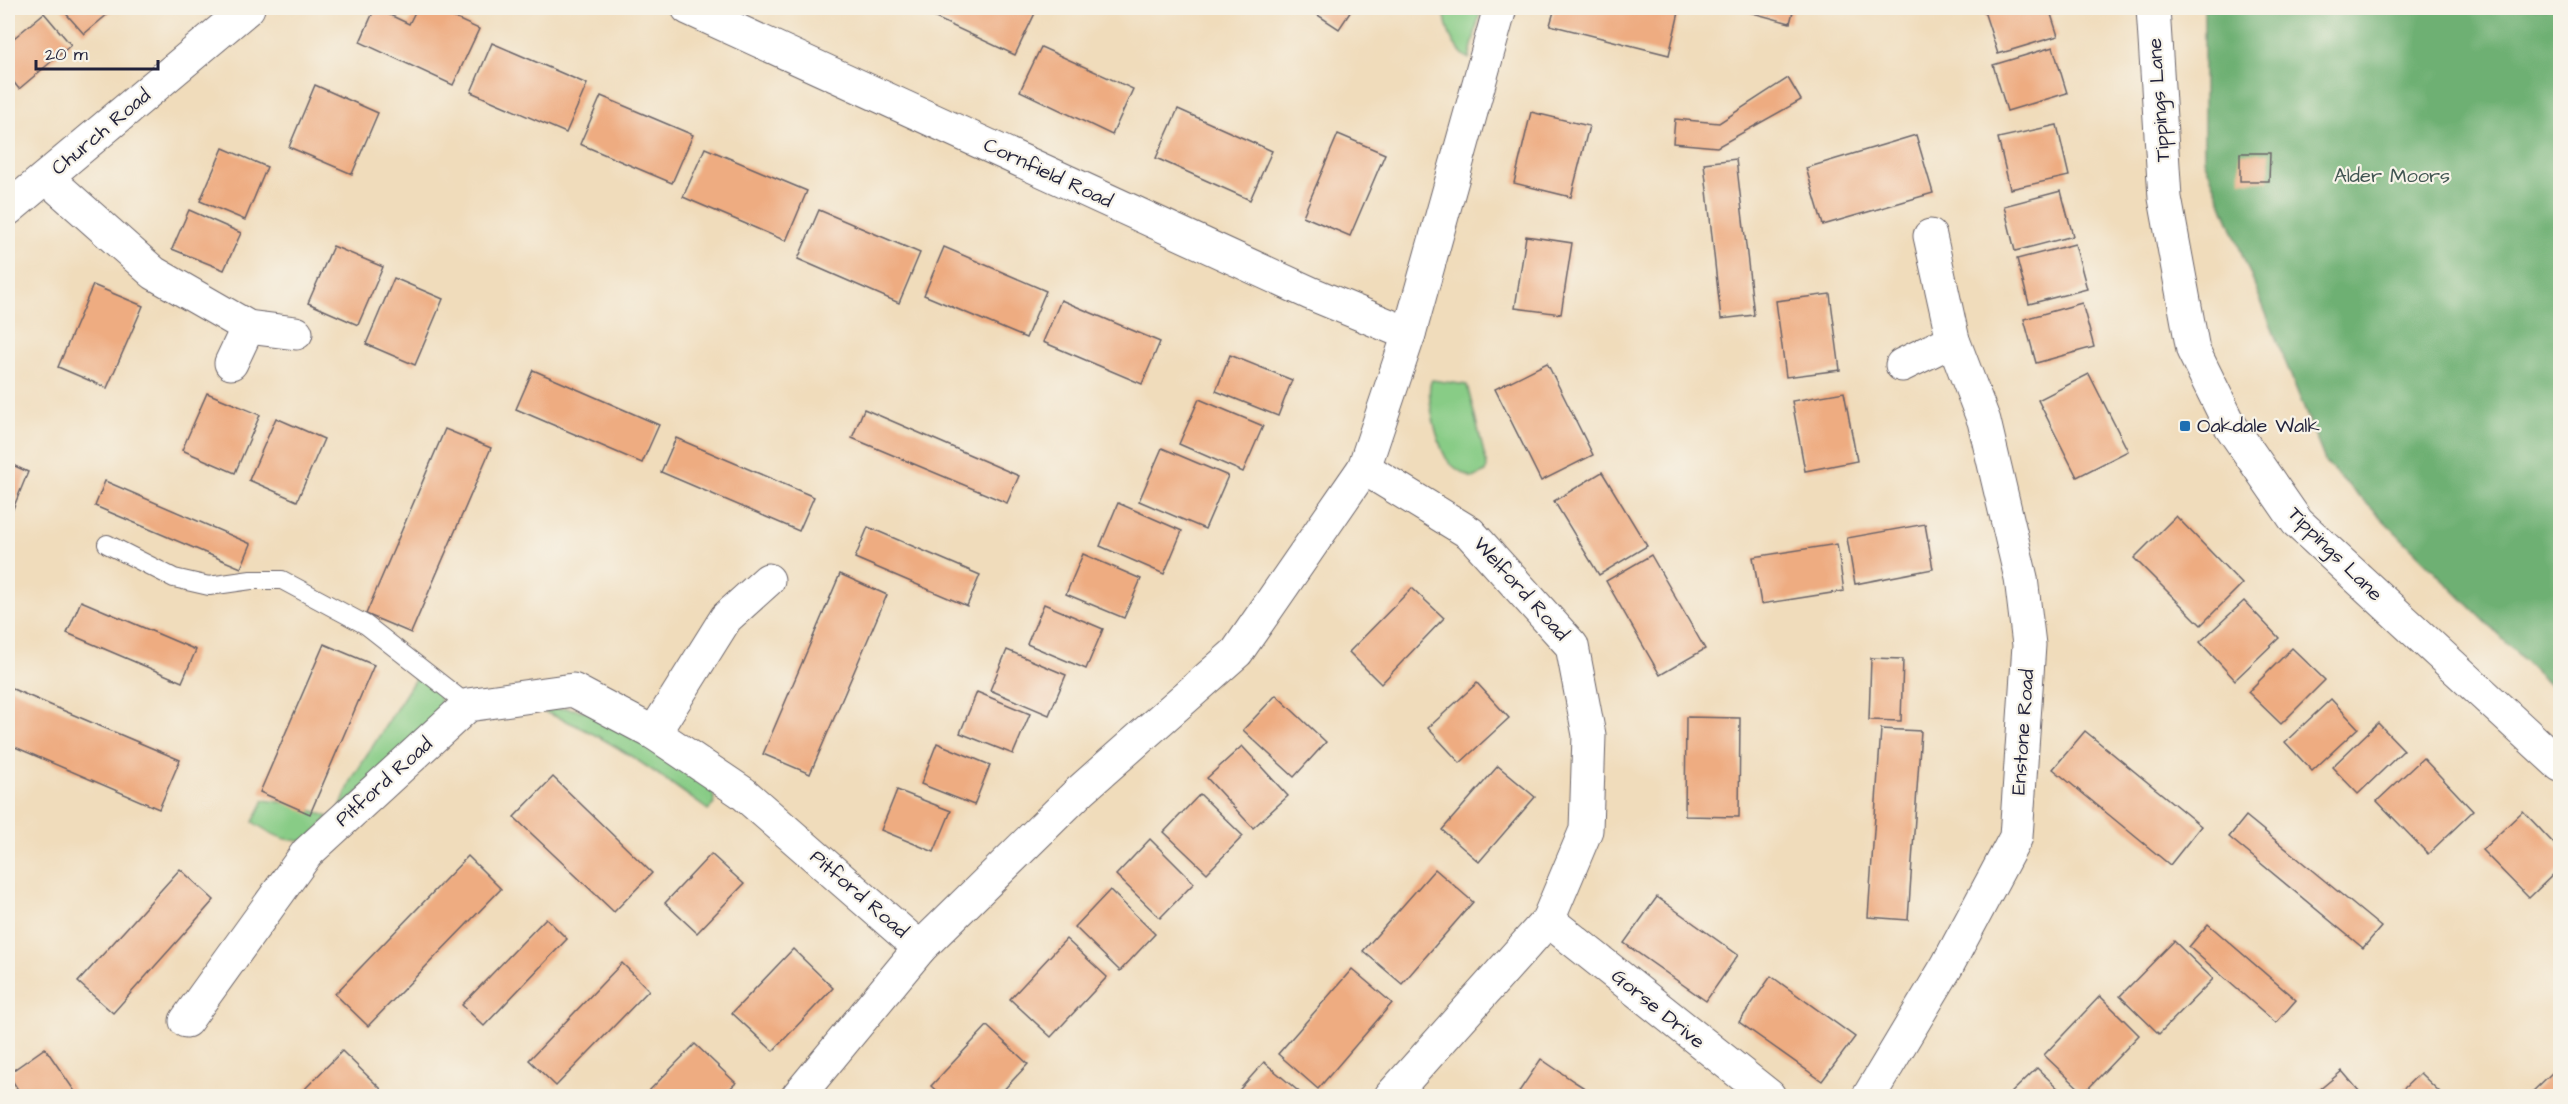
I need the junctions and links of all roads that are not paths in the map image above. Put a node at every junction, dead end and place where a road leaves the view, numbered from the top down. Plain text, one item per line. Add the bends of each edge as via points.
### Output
1 (248, 8) edge
2 (688, 8) edge
3 (1500, 8) edge
4 (2152, 8) edge
5 (47, 178) junction
6 (8, 209) edge
7 (1930, 236) dead end
8 (248, 327) junction
9 (296, 333) dead end
10 (1409, 334) junction
11 (1953, 340) junction
12 (231, 363) dead end
13 (1902, 365) dead end
14 (1364, 468) junction
15 (107, 544) dead end
16 (768, 580) dead end
17 (468, 705) junction
18 (654, 733) junction
19 (2560, 765) edge
20 (1548, 920) junction
21 (920, 948) junction
22 (186, 1021) dead end
23 (798, 1096) edge
24 (1391, 1096) edge
25 (1769, 1096) edge
26 (1869, 1096) edge

1 - 5 street, Church Road
2 - 10 street, Cornfield Road via 1299,288
3 - 10 street
4 - 19 street, Tippings Lane via 2165,198 2193,351 2230,425 2297,522
5 - 6 street, Church Road
5 - 8 street via 154,273
7 - 11 street, Enstone Road
8 - 9 street
8 - 12 street
10 - 14 street
11 - 13 street
11 - 26 street, Enstone Road via 1984,420 2021,578 2029,645 2016,837 1947,966
14 - 20 street, Welford Road via 1470,533 1572,646 1589,735 1586,830
14 - 21 street via 1237,652 1081,790
15 - 17 lane via 174,578 209,586 282,580 366,625
16 - 18 street via 726,618
17 - 18 street, Pitford Road via 573,690
17 - 22 street, Pitford Road via 307,853
18 - 21 street, Pitford Road via 743,793
20 - 24 street, Welford Road
20 - 25 street, Gorse Drive
21 - 23 street

